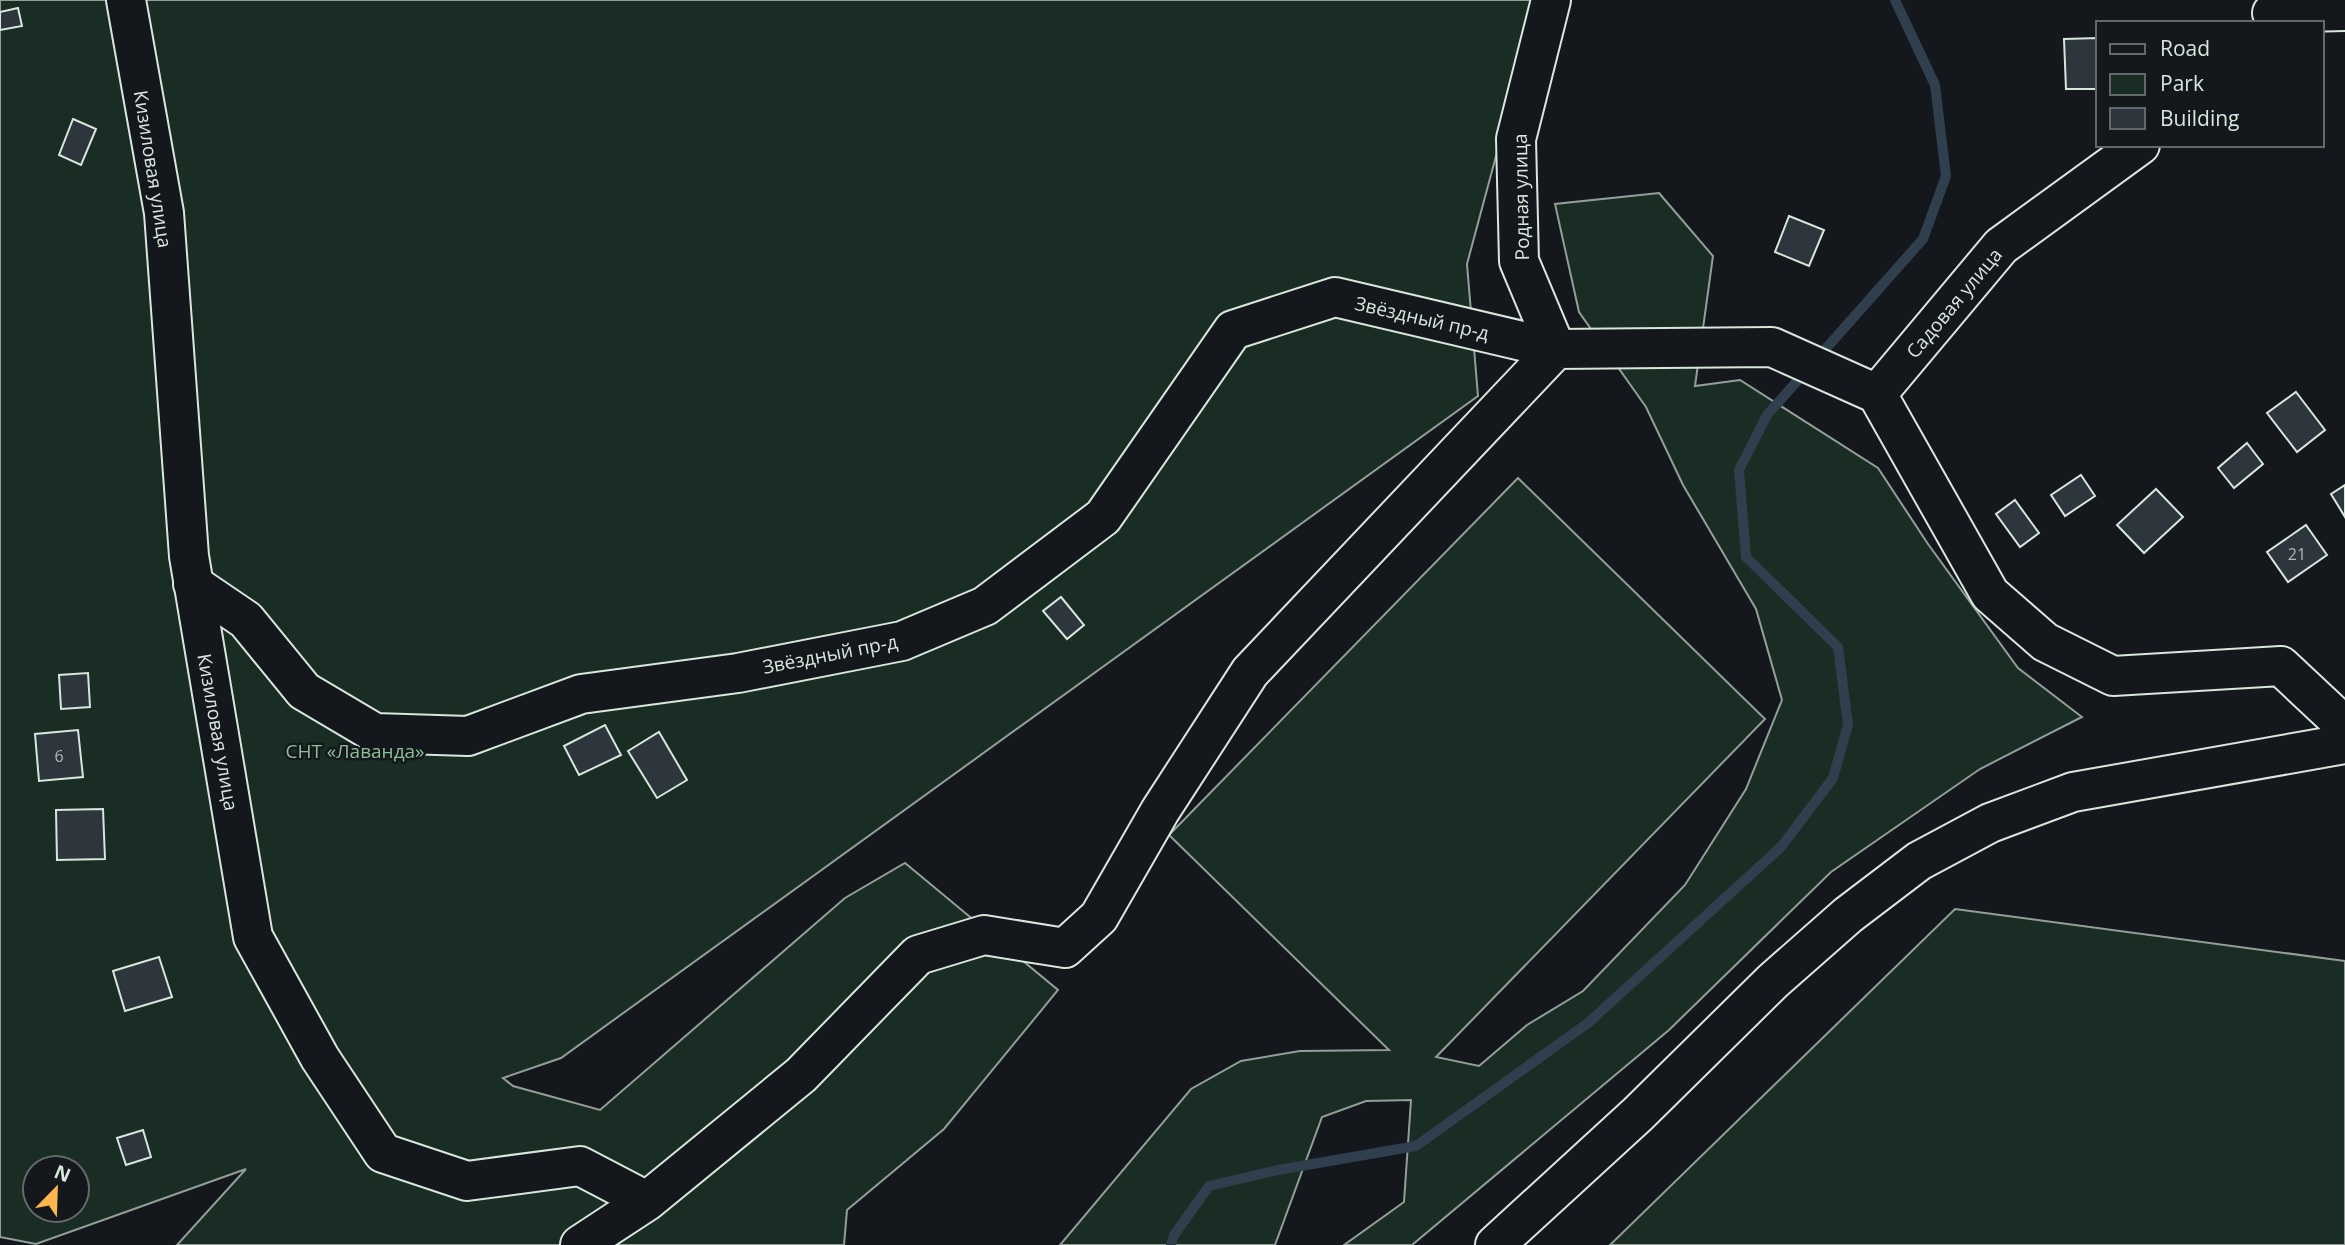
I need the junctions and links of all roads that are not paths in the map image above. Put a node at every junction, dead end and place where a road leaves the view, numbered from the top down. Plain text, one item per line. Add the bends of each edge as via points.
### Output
1 (126, 0) edge
2 (1551, 0) edge
3 (2345, 11) edge
4 (2273, 12) edge
5 (2137, 147) edge
6 (1556, 349) junction
7 (1877, 394) junction
8 (193, 584) junction
9 (2345, 726) edge
10 (2345, 744) edge
11 (647, 1201) junction
12 (580, 1245) edge
13 (1495, 1245) edge

1 - 8 street, Кизиловая улица via 164,213
2 - 6 street, Родная улица via 1516,139 1519,261
3 - 4 street
5 - 7 street, Садовая улица via 2001,246
6 - 7 street, Звёздный пр-д via 1772,347
6 - 8 street, Звёздный пр-д via 1335,297 1233,330 1103,517 985,606 902,641 738,673 581,694 468,736 375,733 304,691 246,620
6 - 11 street via 1250,672 1091,925 1065,948 985,935 918,955 801,1075
7 - 9 street via 1990,594 2045,642 2113,676 2281,666
8 - 11 street, Кизиловая улица via 253,937 320,1058 383,1153 467,1181 580,1166
10 - 13 street via 2073,792 1990,822 1919,860 1773,981
11 - 12 street

